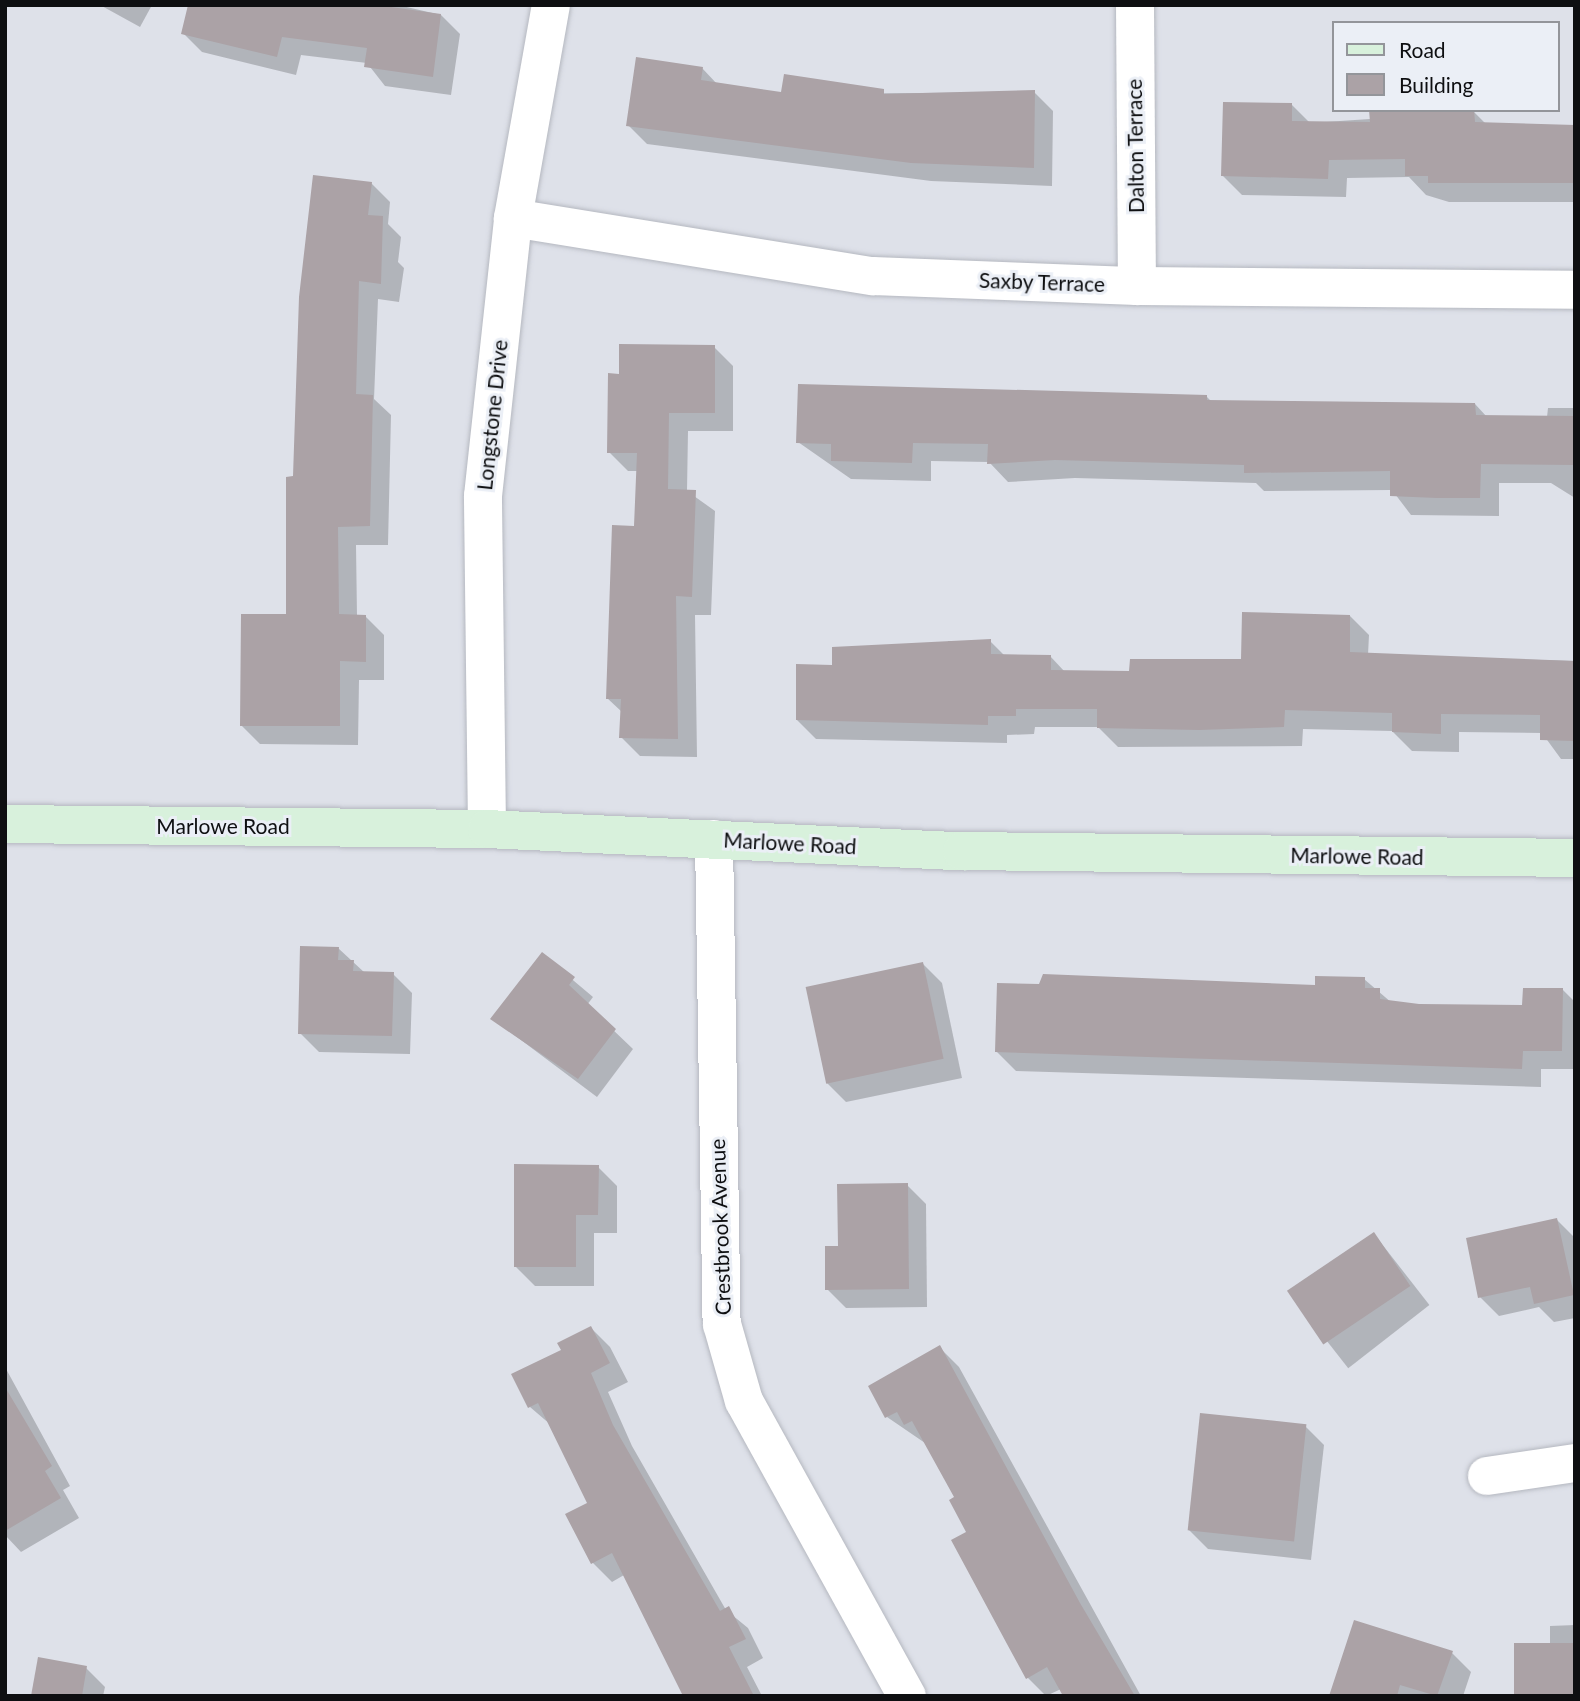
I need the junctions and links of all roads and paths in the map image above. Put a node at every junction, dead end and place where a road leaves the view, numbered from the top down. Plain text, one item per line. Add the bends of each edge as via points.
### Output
1 (551, 5) edge
2 (1135, 5) edge
3 (513, 218) junction
4 (1137, 286) junction
5 (1575, 290) edge
6 (5, 824) edge
7 (487, 828) junction
8 (714, 839) junction
9 (1575, 859) edge
10 (1575, 1463) edge
11 (1487, 1476) dead end
12 (907, 1696) edge

1 - 3 street, Longstone Drive
2 - 4 street, Dalton Terrace
3 - 4 street, Saxby Terrace via 873,276
3 - 7 street, Longstone Drive via 483,496
4 - 5 street, Saxby Terrace
6 - 7 street, Marlowe Road
7 - 8 street, Marlowe Road
8 - 9 street, Marlowe Road via 962,851
8 - 12 street, Crestbrook Avenue via 722,1324 744,1401
10 - 11 street

